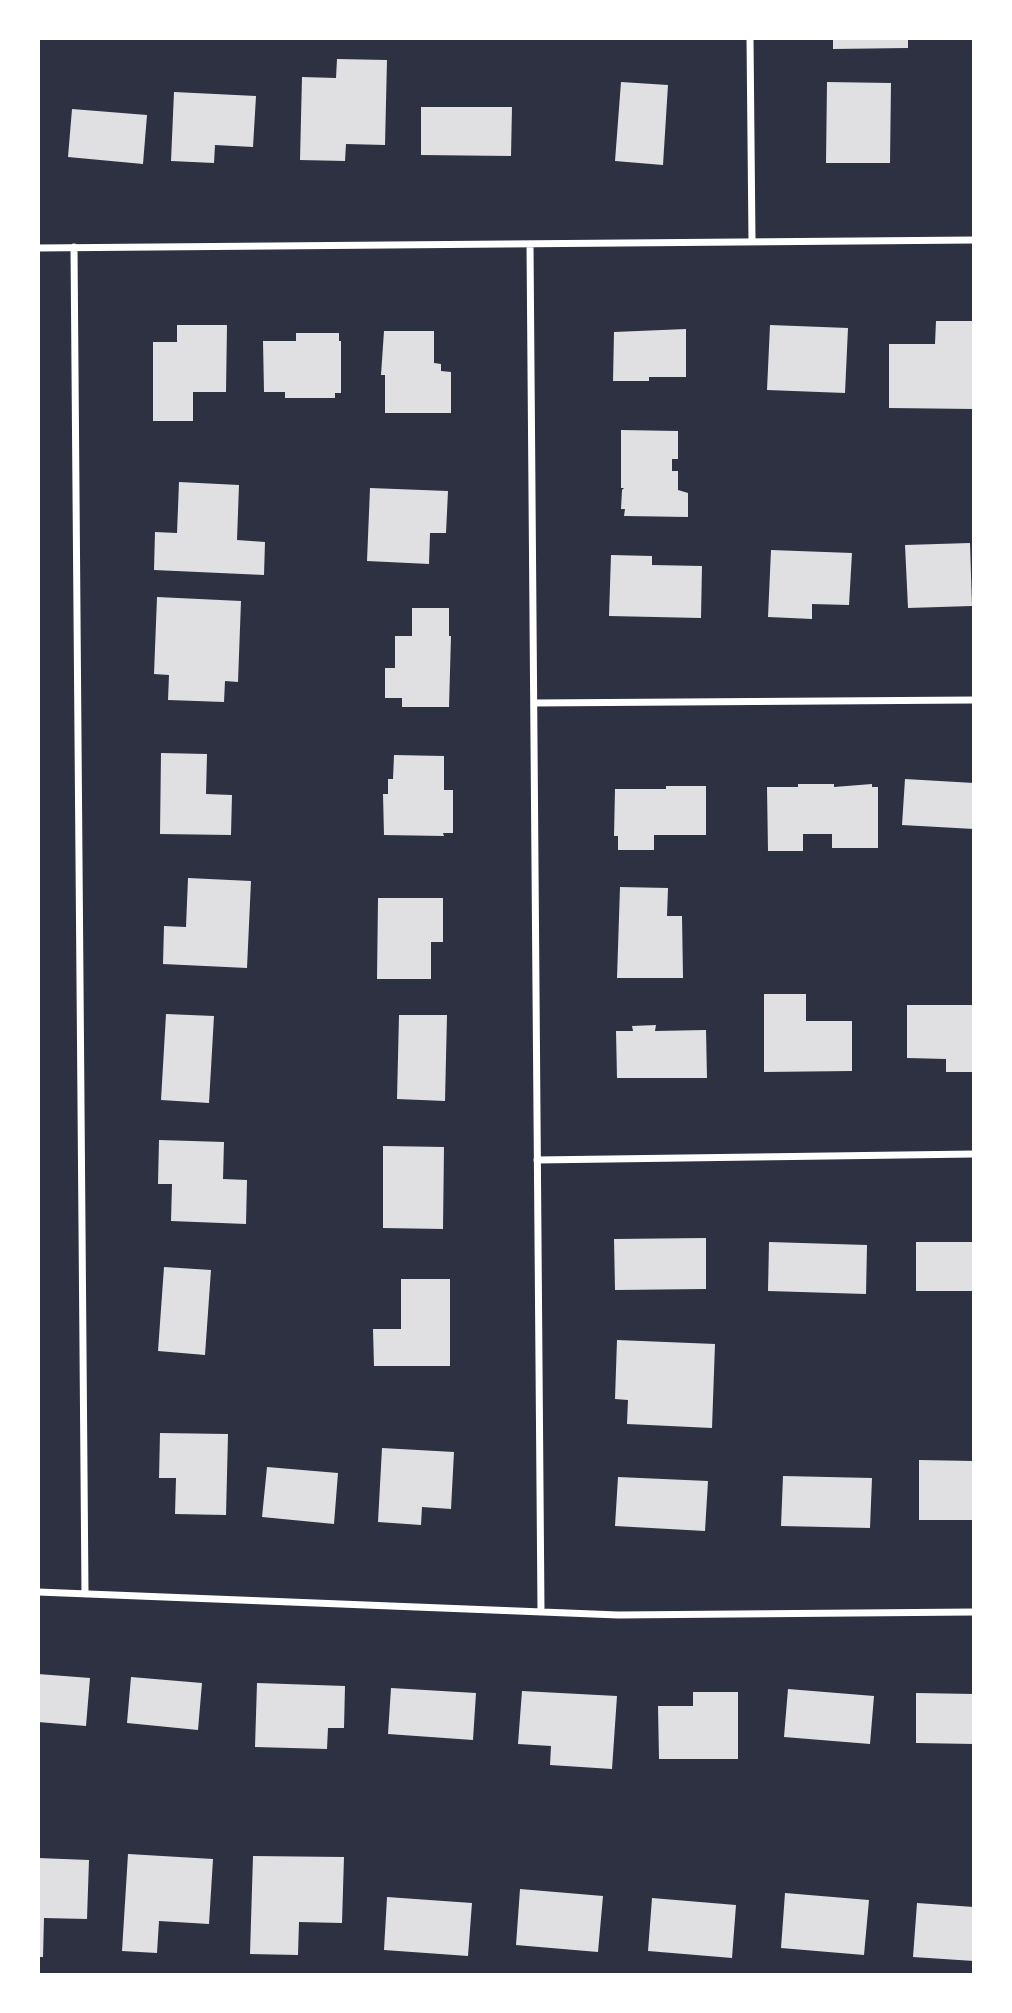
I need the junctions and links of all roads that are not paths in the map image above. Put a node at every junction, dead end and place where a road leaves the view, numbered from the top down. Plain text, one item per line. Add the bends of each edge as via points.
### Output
1 (750, 38) edge
2 (974, 240) edge
3 (752, 241) junction
4 (530, 244) junction
5 (74, 247) junction
6 (38, 248) edge
7 (974, 700) edge
8 (534, 703) junction
9 (974, 1154) edge
10 (537, 1160) junction
11 (38, 1592) edge
12 (85, 1594) junction
13 (541, 1611) junction
14 (974, 1612) edge

1 - 3 street
2 - 3 street
3 - 4 street
4 - 5 street
4 - 8 street
5 - 6 street
5 - 12 street
7 - 8 street
8 - 10 street
9 - 10 street
10 - 13 street
11 - 12 street
12 - 13 street
13 - 14 street via 618,1615

